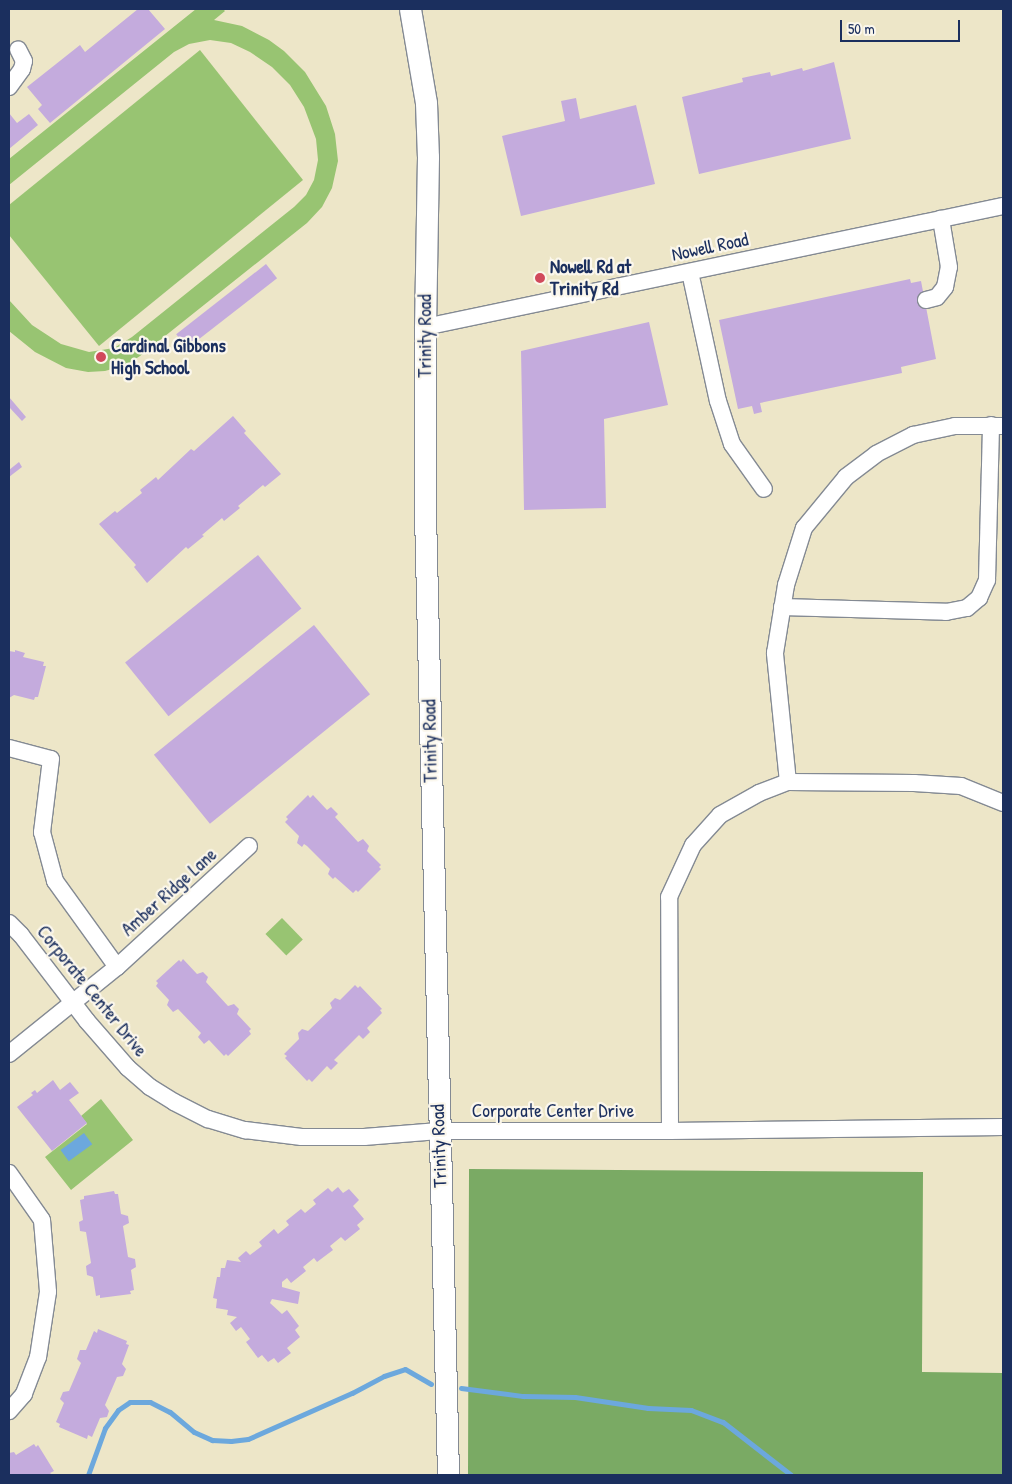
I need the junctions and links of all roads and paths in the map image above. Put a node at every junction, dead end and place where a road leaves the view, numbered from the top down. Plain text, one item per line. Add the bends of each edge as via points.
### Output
1 (410, 9) edge
2 (18, 48) dead end
3 (9, 87) edge
4 (1003, 206) edge
5 (941, 219) junction
6 (690, 272) junction
7 (926, 300) dead end
8 (425, 327) junction
9 (997, 426) edge
10 (764, 489) dead end
11 (782, 607) junction
12 (9, 748) edge
13 (788, 782) junction
14 (1003, 803) edge
15 (249, 846) dead end
16 (9, 923) edge
17 (117, 967) junction
18 (73, 1003) junction
19 (10, 1050) edge
20 (1003, 1127) edge
21 (439, 1131) junction
22 (670, 1131) junction
23 (9, 1173) edge
24 (9, 1411) edge
25 (448, 1475) edge

1 - 8 main road, Trinity Road via 428,122
2 - 3 street via 24,61
4 - 5 street, Nowell Road
5 - 6 street, Nowell Road
5 - 7 street via 949,267 945,287 937,296
6 - 8 street, Nowell Road
6 - 10 street via 718,401 732,444
8 - 21 main road, Trinity Road via 425,513
9 - 11 street via 955,426 913,435 876,454 846,477 804,528
9 - 11 street via 987,580 978,598 967,608 946,612
11 - 13 street via 775,653
12 - 17 street, Amber Ridge Lane via 50,759 42,832 54,881
13 - 14 street via 961,786
13 - 22 street via 759,793 720,815 693,845 669,896
15 - 17 street, Amber Ridge Lane
16 - 18 street, Corporate Center Drive
17 - 18 street, Amber Ridge Lane
18 - 19 street, Amber Ridge Lane
18 - 21 street, Corporate Center Drive via 128,1068 150,1087 208,1119 244,1130 302,1137 364,1137
20 - 22 street, Corporate Center Drive
21 - 22 street, Corporate Center Drive
21 - 25 main road, Trinity Road
23 - 24 street via 42,1220 48,1292 38,1357 24,1394

